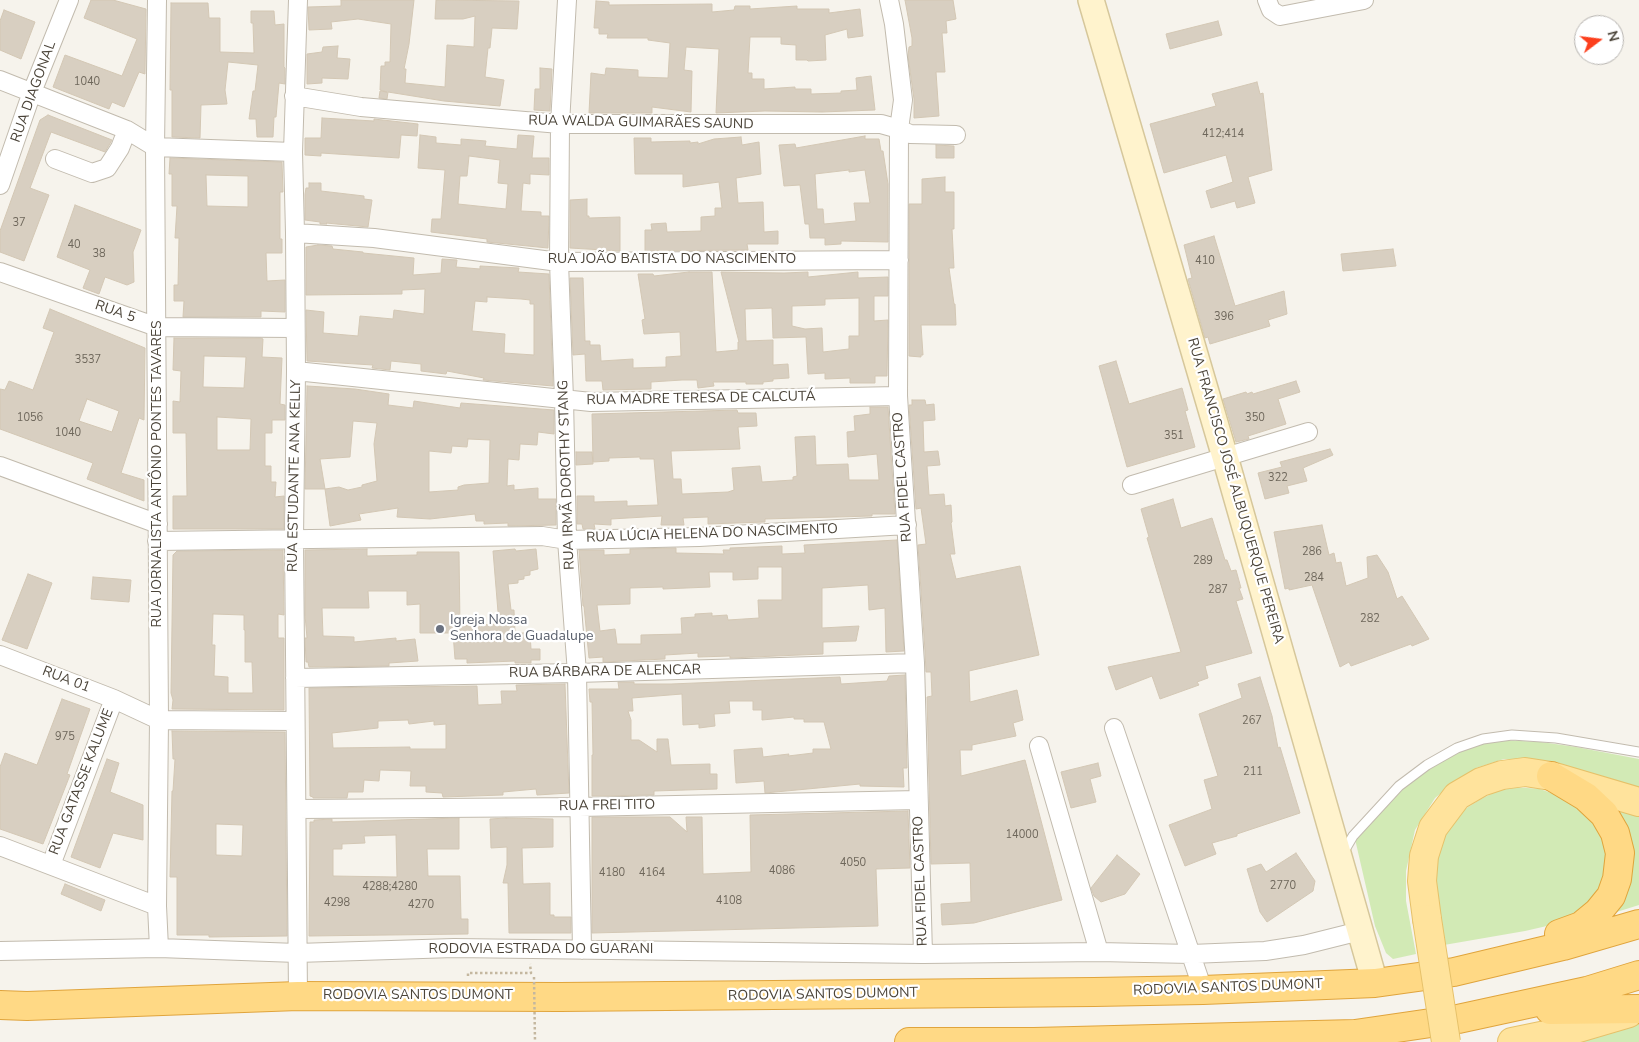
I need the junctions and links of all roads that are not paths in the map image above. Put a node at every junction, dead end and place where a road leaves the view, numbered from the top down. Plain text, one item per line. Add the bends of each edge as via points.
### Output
1 (69, 0) edge
2 (157, 0) edge
3 (298, 0) edge
4 (567, 0) edge
5 (889, 0) edge
6 (1091, 0) edge
7 (1267, 0) edge
8 (1364, 0) edge
9 (0, 80) edge
10 (32, 92) junction
11 (294, 96) junction
12 (560, 124) junction
13 (899, 129) junction
14 (127, 130) junction
15 (956, 134) dead end
16 (155, 146) junction
17 (293, 152) junction
18 (55, 159) dead end
19 (0, 185) edge
20 (295, 233) junction
21 (900, 260) junction
22 (560, 262) junction
23 (0, 272) edge
24 (157, 327) junction
25 (295, 328) junction
26 (296, 371) junction
27 (898, 396) junction
28 (564, 399) junction
29 (1308, 432) dead end
30 (1225, 457) junction
31 (0, 466) edge
32 (1132, 485) dead end
33 (906, 525) junction
34 (158, 532) junction
35 (294, 539) junction
36 (567, 540) junction
37 (0, 654) edge
38 (915, 663) junction
39 (578, 673) junction
40 (295, 678) junction
41 (114, 699) junction
42 (159, 720) junction
43 (295, 721) junction
44 (1114, 728) dead end
45 (1039, 746) dead end
46 (1639, 752) edge
47 (1551, 776) junction
48 (918, 800) junction
49 (1639, 802) edge
50 (579, 807) junction
51 (297, 808) junction
52 (0, 846) edge
53 (1340, 857) junction
54 (51, 865) junction
55 (157, 906) junction
56 (1639, 924) edge
57 (1360, 930) junction
58 (159, 948) junction
59 (582, 950) junction
60 (0, 951) edge
61 (1099, 952) junction
62 (297, 953) junction
63 (923, 954) junction
64 (1191, 954) junction
65 (1454, 972) junction
66 (1639, 975) edge
67 (1375, 983) junction
68 (1203, 990) junction
69 (298, 996) junction
70 (0, 1005) edge
71 (1506, 1009) junction
72 (1639, 1010) edge
73 (909, 1042) edge
74 (1034, 1042) edge
75 (1038, 1042) edge
76 (1446, 1042) edge
77 (1512, 1042) edge

1 - 10 street, RUA DIAGONAL
2 - 16 street, RUA JORNALISTA ANTÔNIO PONTES TAVARES
3 - 11 street, RUA ESTUDANTE ANA KELLY
4 - 12 street, RUA IRMÃ DOROTHY STANG
5 - 13 street, RUA FIDEL CASTRO via 903,100
6 - 30 main road, RUA FRANCISCO JOSÉ ALBUQUERQUE PEREIRA
7 - 8 street via 1271,10 1280,16
9 - 10 street
10 - 14 street
10 - 19 street, RUA DIAGONAL
11 - 12 street, RUA WALDA GUIMARÃES SAUND via 361,107
11 - 17 street, RUA ESTUDANTE ANA KELLY
12 - 13 street, RUA WALDA GUIMARÃES SAUND via 881,124
12 - 22 street, RUA IRMÃ DOROTHY STANG
13 - 15 street, RUA WALDA GUIMARÃES SAUND via 910,134
13 - 21 street, RUA FIDEL CASTRO
14 - 16 street
14 - 18 street via 107,168 92,173
16 - 17 street
16 - 24 street, RUA JORNALISTA ANTÔNIO PONTES TAVARES
17 - 20 street, RUA ESTUDANTE ANA KELLY
20 - 22 street, RUA JOÃO BATISTA DO NASCIMENTO via 374,238
20 - 25 street, RUA ESTUDANTE ANA KELLY
21 - 22 street, RUA JOÃO BATISTA DO NASCIMENTO
21 - 27 street, RUA FIDEL CASTRO
22 - 28 street, RUA IRMÃ DOROTHY STANG
23 - 24 street, RUA 5
24 - 25 street, RUA 5
24 - 34 street, RUA JORNALISTA ANTÔNIO PONTES TAVARES
25 - 26 street, RUA ESTUDANTE ANA KELLY
26 - 28 street, RUA MADRE TERESA DE CALCUTÁ
26 - 35 street, RUA ESTUDANTE ANA KELLY
27 - 28 street, RUA MADRE TERESA DE CALCUTÁ via 591,402
27 - 33 street, RUA FIDEL CASTRO
28 - 36 street, RUA IRMÃ DOROTHY STANG
29 - 30 street
30 - 32 street
30 - 53 main road, RUA FRANCISCO JOSÉ ALBUQUERQUE PEREIRA
31 - 34 street
33 - 36 street, RUA LÚCIA HELENA DO NASCIMENTO via 699,537
33 - 38 street, RUA FIDEL CASTRO
34 - 35 street, RUA LÚCIA HELENA DO NASCIMENTO
34 - 42 street, RUA JORNALISTA ANTÔNIO PONTES TAVARES
35 - 36 street, RUA LÚCIA HELENA DO NASCIMENTO via 542,536
35 - 40 street, RUA ESTUDANTE ANA KELLY
36 - 39 street, RUA IRMÃ DOROTHY STANG
37 - 41 street, RUA 01
38 - 39 street, RUA BÁRBARA DE ALENCAR
38 - 48 street, RUA FIDEL CASTRO
39 - 40 street, RUA BÁRBARA DE ALENCAR
39 - 50 street, RUA IRMÃ DOROTHY STANG
40 - 43 street, RUA ESTUDANTE ANA KELLY
41 - 42 street, RUA 01
41 - 54 street, RUA GATASSE KALUME
42 - 43 street
42 - 55 street, RUA JORNALISTA ANTÔNIO PONTES TAVARES
43 - 51 street, RUA ESTUDANTE ANA KELLY
44 - 64 street
45 - 61 street
46 - 53 lane via 1556,738 1512,736 1483,739 1457,748 1426,765 1399,786 1353,836
47 - 49 main road
47 - 65 highway via 1592,803 1604,814 1615,832 1620,853 1611,896 1581,926
47 - 76 main road, bridge via 1525,772 1480,782 1457,796 1433,828 1424,856 1422,881
48 - 50 street, RUA FREI TITO
48 - 63 street, RUA FIDEL CASTRO
50 - 51 street, RUA FREI TITO
50 - 59 street, RUA IRMÃ DOROTHY STANG
51 - 62 street, RUA ESTUDANTE ANA KELLY
52 - 54 street
53 - 57 main road, RUA FRANCISCO JOSÉ ALBUQUERQUE PEREIRA
54 - 55 street
55 - 58 street, RUA JORNALISTA ANTÔNIO PONTES TAVARES
56 - 65 highway, RODOVIA SANTOS DUMONT
57 - 64 street, RODOVIA ESTRADA DO GUARANI via 1304,945 1265,951
57 - 67 main road, RUA FRANCISCO JOSÉ ALBUQUERQUE PEREIRA
58 - 60 street, RODOVIA ESTRADA DO GUARANI
58 - 62 street, RODOVIA ESTRADA DO GUARANI
59 - 62 street, RODOVIA ESTRADA DO GUARANI via 454,948
59 - 63 street, RODOVIA ESTRADA DO GUARANI
61 - 63 street, RODOVIA ESTRADA DO GUARANI
61 - 64 street, RODOVIA ESTRADA DO GUARANI
62 - 69 street, RUA ESTUDANTE ANA KELLY
64 - 68 street
65 - 67 highway, RODOVIA SANTOS DUMONT
66 - 71 highway via 1587,991
67 - 68 highway, RODOVIA SANTOS DUMONT
68 - 69 highway, RODOVIA SANTOS DUMONT via 560,997
69 - 70 highway, RODOVIA SANTOS DUMONT
71 - 72 highway
71 - 74 highway via 1355,1034
72 - 77 main road via 1575,1029
73 - 74 highway
74 - 75 highway

